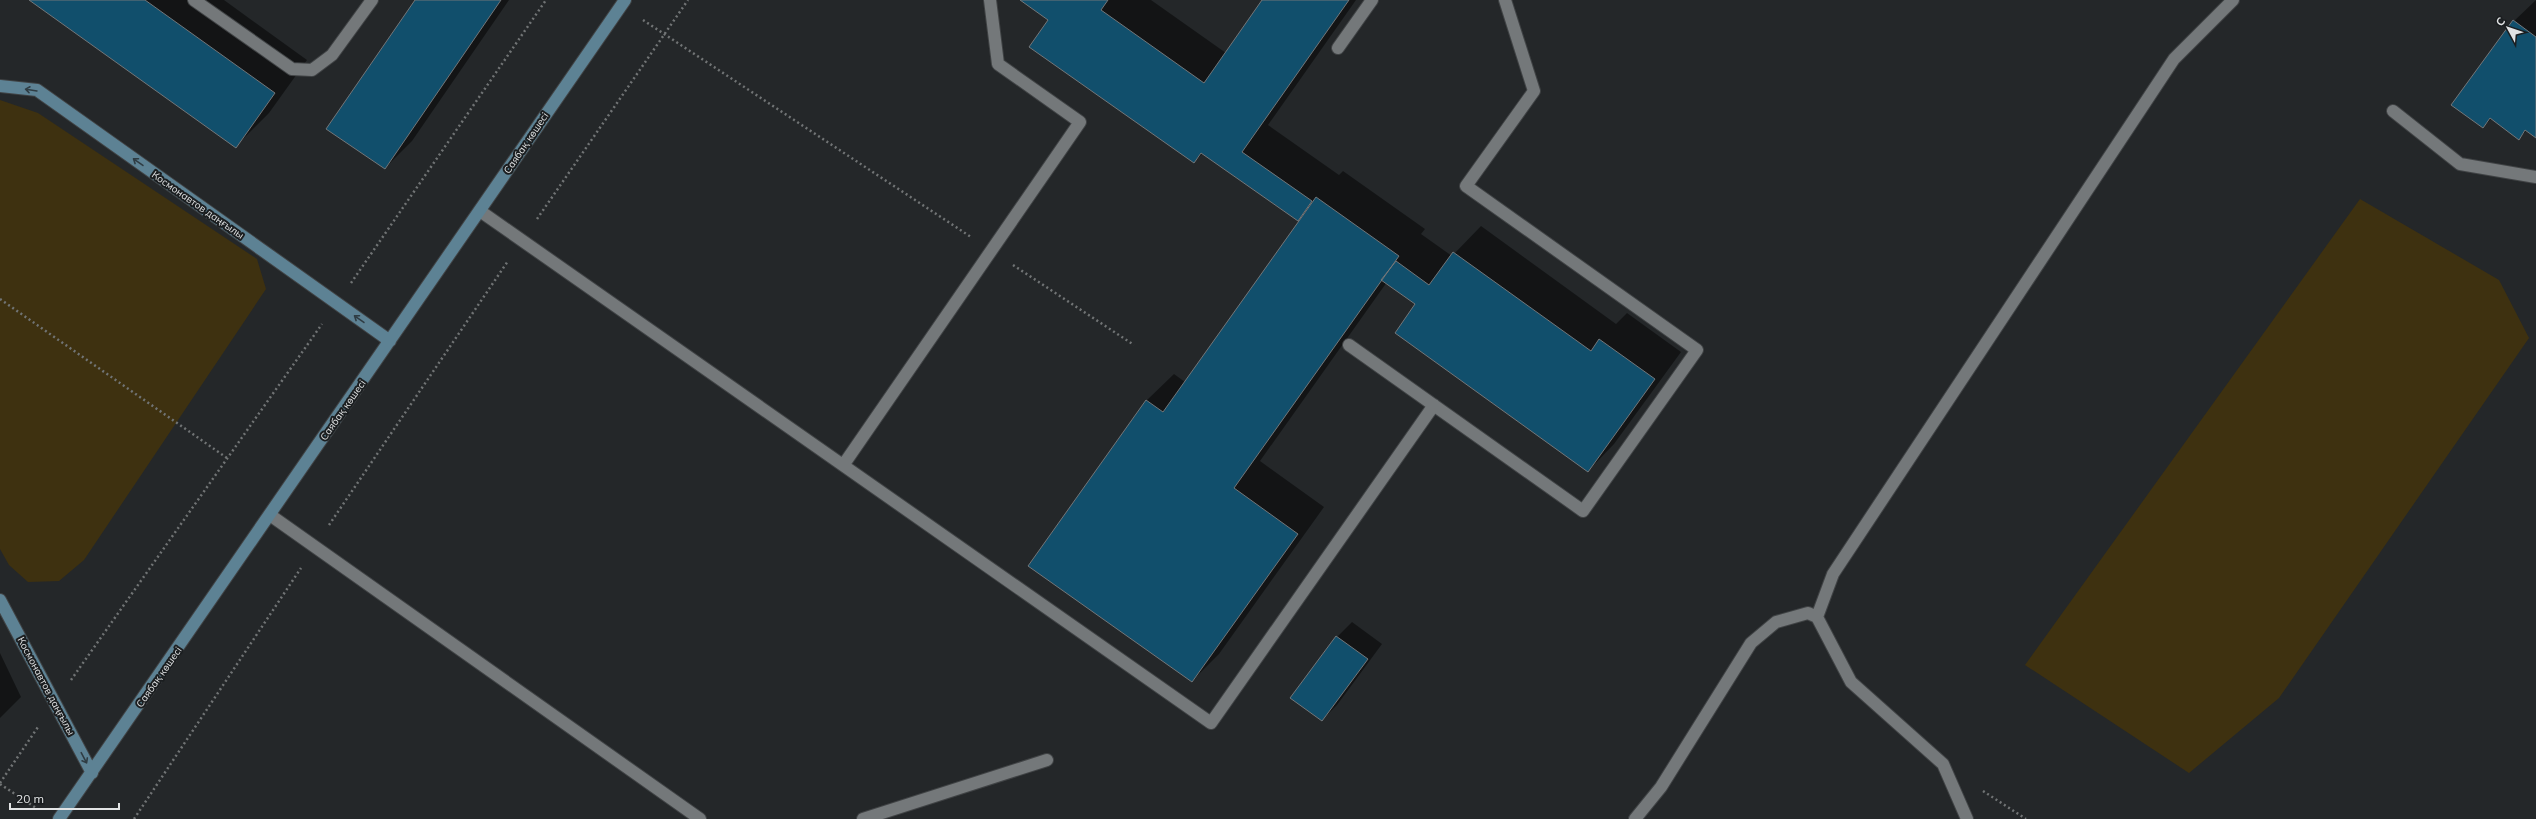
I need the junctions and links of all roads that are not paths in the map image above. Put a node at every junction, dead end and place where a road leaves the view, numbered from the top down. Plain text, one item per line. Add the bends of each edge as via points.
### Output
1 (194, 0) edge
2 (372, 0) edge
3 (990, 0) edge
4 (1372, 0) edge
5 (1505, 0) edge
6 (2233, 0) edge
7 (623, 2) edge
8 (1338, 48) dead end
9 (0, 86) edge
10 (2393, 111) dead end
11 (2536, 177) edge
12 (480, 211) junction
13 (390, 341) junction
14 (1349, 345) dead end
15 (1434, 405) junction
16 (844, 464) junction
17 (270, 515) junction
18 (0, 600) edge
19 (1817, 617) junction
20 (1047, 760) dead end
21 (92, 773) junction
22 (59, 819) edge
23 (700, 819) edge
24 (863, 819) edge
25 (1635, 819) edge
26 (1967, 819) edge

1 - 2 lane via 292,69 312,70 332,56
3 - 16 lane via 998,64 1080,122
4 - 8 lane
5 - 15 lane via 1534,91 1466,186 1697,350 1583,511
6 - 19 lane via 2174,59 1833,574
7 - 12 street, Саябақ көшесі
13 -> 9 street, Космонавтов даңғылы via 37,90
10 - 11 lane via 2460,164
12 - 13 street, Саябақ көшесі
12 - 16 lane
13 - 17 street, Саябақ көшесі
14 - 15 lane
15 - 16 lane via 1210,723
17 - 21 street, Саябақ көшесі
17 - 23 lane
18 -> 21 street, Космонавтов даңғылы
19 - 25 lane via 1808,613 1776,622 1751,643 1661,787
19 - 26 lane via 1851,682 1943,764
20 - 24 lane
21 - 22 street, Саябақ көшесі

